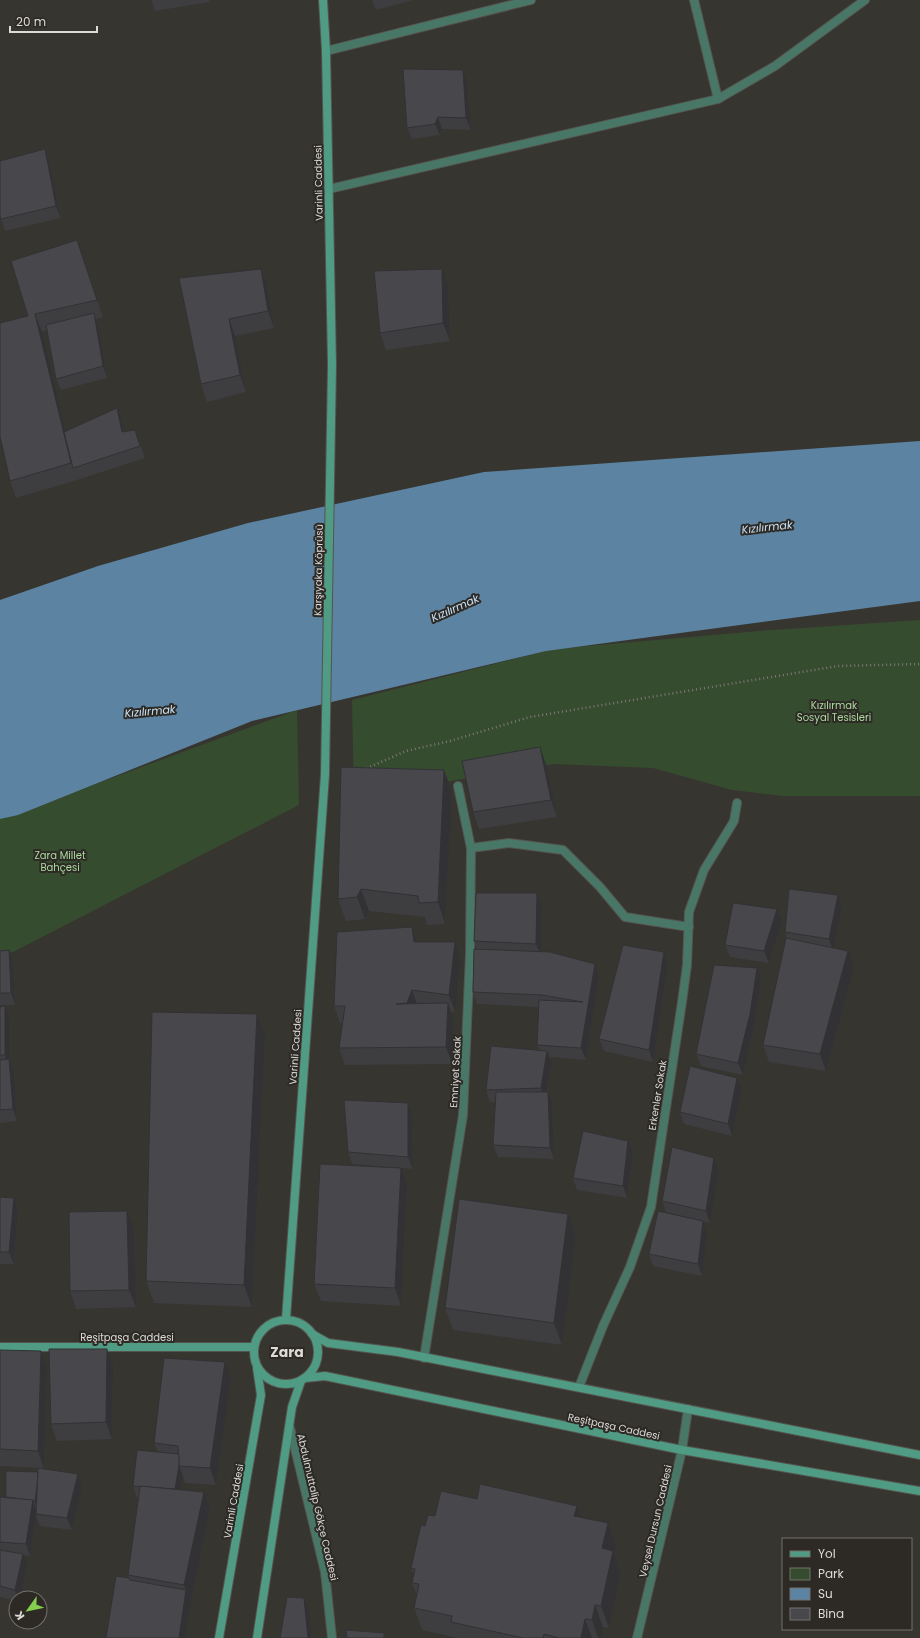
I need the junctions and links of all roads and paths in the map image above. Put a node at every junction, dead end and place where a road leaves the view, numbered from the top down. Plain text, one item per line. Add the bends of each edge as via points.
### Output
1 (323, 0) edge
2 (531, 0) edge
3 (694, 0) edge
4 (865, 0) edge
5 (326, 51) junction
6 (718, 99) junction
7 (328, 189) junction
8 (332, 365) joint
9 (920, 664) edge
10 (360, 773) edge
11 (325, 775) joint
12 (458, 786) dead end
13 (737, 803) dead end
14 (470, 848) junction
15 (689, 927) junction
16 (286, 1319) junction
17 (312, 1334) junction
18 (0, 1347) edge
19 (253, 1347) junction
20 (424, 1358) junction
21 (257, 1368) junction
22 (303, 1380) junction
23 (579, 1387) junction
24 (688, 1409) junction
25 (290, 1428) junction
26 (682, 1450) junction
27 (920, 1455) edge
28 (920, 1491) edge
29 (219, 1638) edge
30 (257, 1638) edge
31 (332, 1638) edge
32 (637, 1638) edge

1 - 5 main road, Varinli Caddesi
2 - 5 street
3 - 6 street
4 - 6 street via 775,66
5 - 7 main road, Varinli Caddesi
6 - 7 street
7 - 8 main road, Varinli Caddesi
8 - 11 main road, Karşıyaka Köprüsü
9 - 10 path via 838,666 530,716 450,741 406,751 365,768
11 - 16 main road, Varinli Caddesi
12 - 14 street, Emniyet Sokak
13 - 15 street, Erkenler Sokak via 734,821 704,870 689,912
14 - 15 street via 509,843 563,850 600,887 625,917
14 - 20 street, Emniyet Sokak via 470,955 463,1115
15 - 23 street, Erkenler Sokak via 682,1002 651,1207 630,1267 602,1326
16 - 17 main road via 300,1324
16 - 19 main road via 272,1323 261,1331
17 - 20 main road via 328,1343
17 - 22 main road via 317,1343 317,1362
18 - 19 main road, Reşitpaşa Caddesi
19 - 21 main road
20 - 23 main road
21 - 22 main road via 263,1376 276,1383 291,1384
21 - 29 main road, Varinli Caddesi via 261,1395
22 - 25 main road via 292,1407
22 - 26 main road, Reşitpaşa Caddesi via 325,1376
23 - 24 main road
24 - 26 street, Veysel Dursun Caddesi
24 - 27 main road
25 - 30 main road
25 - 31 street, Abdulmuttalip Gökçe Caddesi via 325,1572
26 - 28 main road, Reşitpaşa Caddesi
26 - 32 street, Veysel Dursun Caddesi

